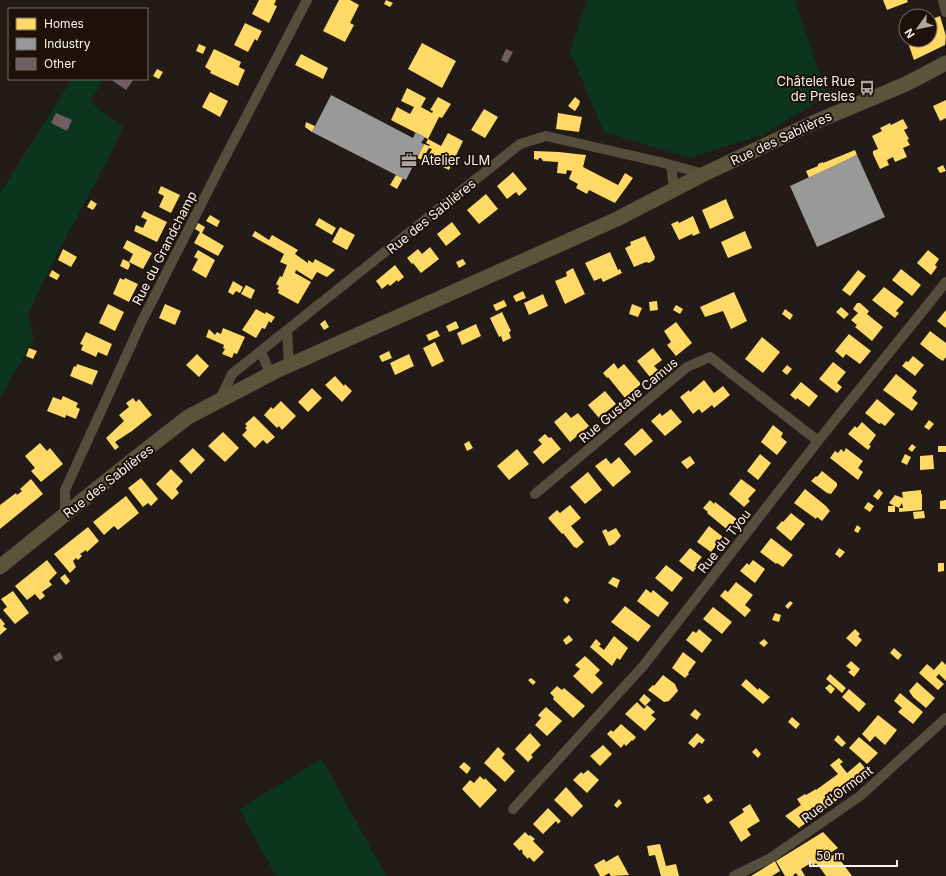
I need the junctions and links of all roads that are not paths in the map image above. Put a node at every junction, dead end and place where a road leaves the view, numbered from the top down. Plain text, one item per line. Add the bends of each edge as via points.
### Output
1 (307, 0) edge
2 (942, 0) edge
3 (946, 12) edge
4 (946, 63) edge
5 (671, 165) junction
6 (704, 174) junction
7 (674, 189) junction
8 (946, 282) edge
9 (287, 330) junction
10 (261, 351) junction
11 (289, 365) junction
12 (270, 374) junction
13 (219, 401) junction
14 (818, 441) junction
15 (535, 494) dead end
16 (65, 515) junction
17 (0, 567) edge
18 (946, 718) edge
19 (513, 809) dead end
20 (734, 876) edge

1 - 16 street, Rue du Grandchamp via 142,321 65,490
2 - 3 street
4 - 6 main road, Rue des Sablières via 906,84 814,122
5 - 6 street, Rue des Sablières
5 - 7 street
5 - 9 street, Rue des Sablières via 546,136 520,144
6 - 7 main road, Rue des Sablières
7 - 11 main road, Rue des Sablières via 617,219
8 - 14 street, Rue du Tyou
9 - 10 street, Rue des Sablières
9 - 11 street
10 - 12 street
10 - 13 street, Rue des Sablières via 232,374
11 - 12 main road, Rue des Sablières
12 - 13 main road, Rue des Sablières
13 - 16 main road, Rue des Sablières via 188,418
14 - 15 street, Rue Gustave Camus via 710,357 687,367
14 - 19 street, Rue du Tyou via 644,665
16 - 17 main road, Rue des Sablières
18 - 20 street, Rue d'Ormont via 860,796 769,859

